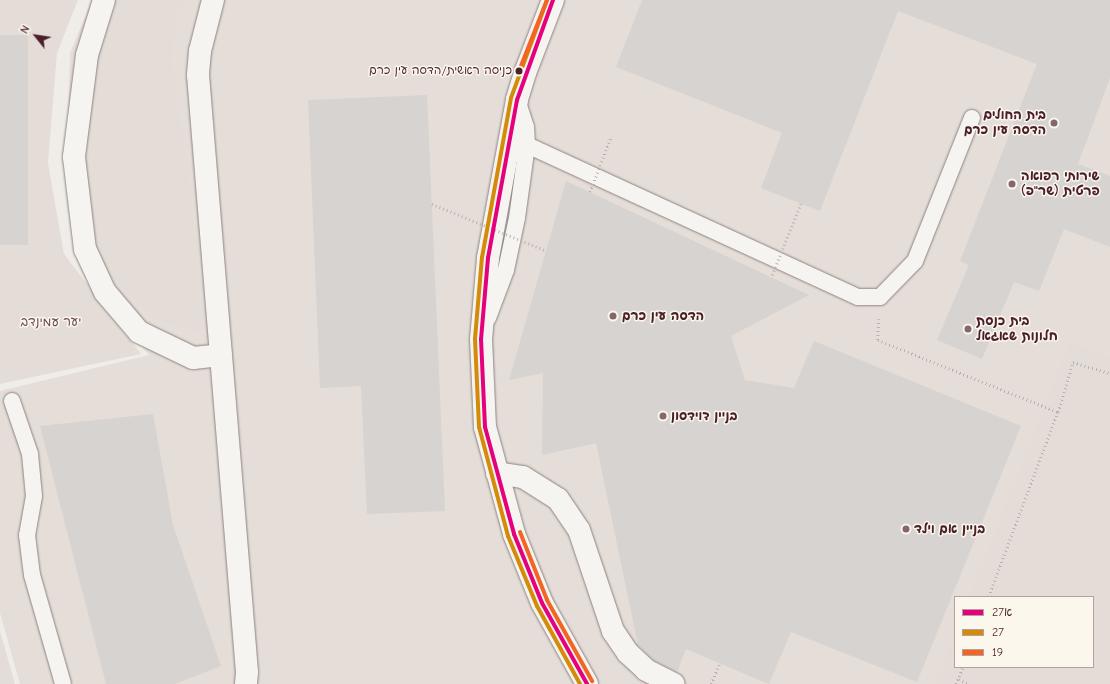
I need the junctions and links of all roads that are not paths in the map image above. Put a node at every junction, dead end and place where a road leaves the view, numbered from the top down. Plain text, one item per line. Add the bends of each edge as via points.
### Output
1 (104, 0) edge
2 (213, 0) edge
3 (553, 0) edge
4 (517, 100) junction
5 (972, 118) dead end
6 (527, 145) junction
7 (481, 339) junction
8 (221, 356) junction
9 (12, 401) dead end
10 (497, 473) junction
11 (63, 684) edge
12 (246, 684) edge
13 (587, 684) edge
14 (674, 684) edge

1 - 8 street via 87,55 74,158 85,249 105,292 139,332 193,358
2 - 8 street via 200,51 198,75
3 - 4 street via 524,73
4 - 6 lane via 526,127
4 - 7 street via 488,258
5 - 6 lane via 915,261 880,297 858,297
6 - 7 lane via 517,218 506,270
7 - 10 street via 485,427
8 - 12 street
9 - 11 lane via 30,454 34,496 27,535 32,574
10 - 13 street via 514,534 542,603
10 - 14 street via 523,477 558,499 579,530 613,631 628,653 646,670

